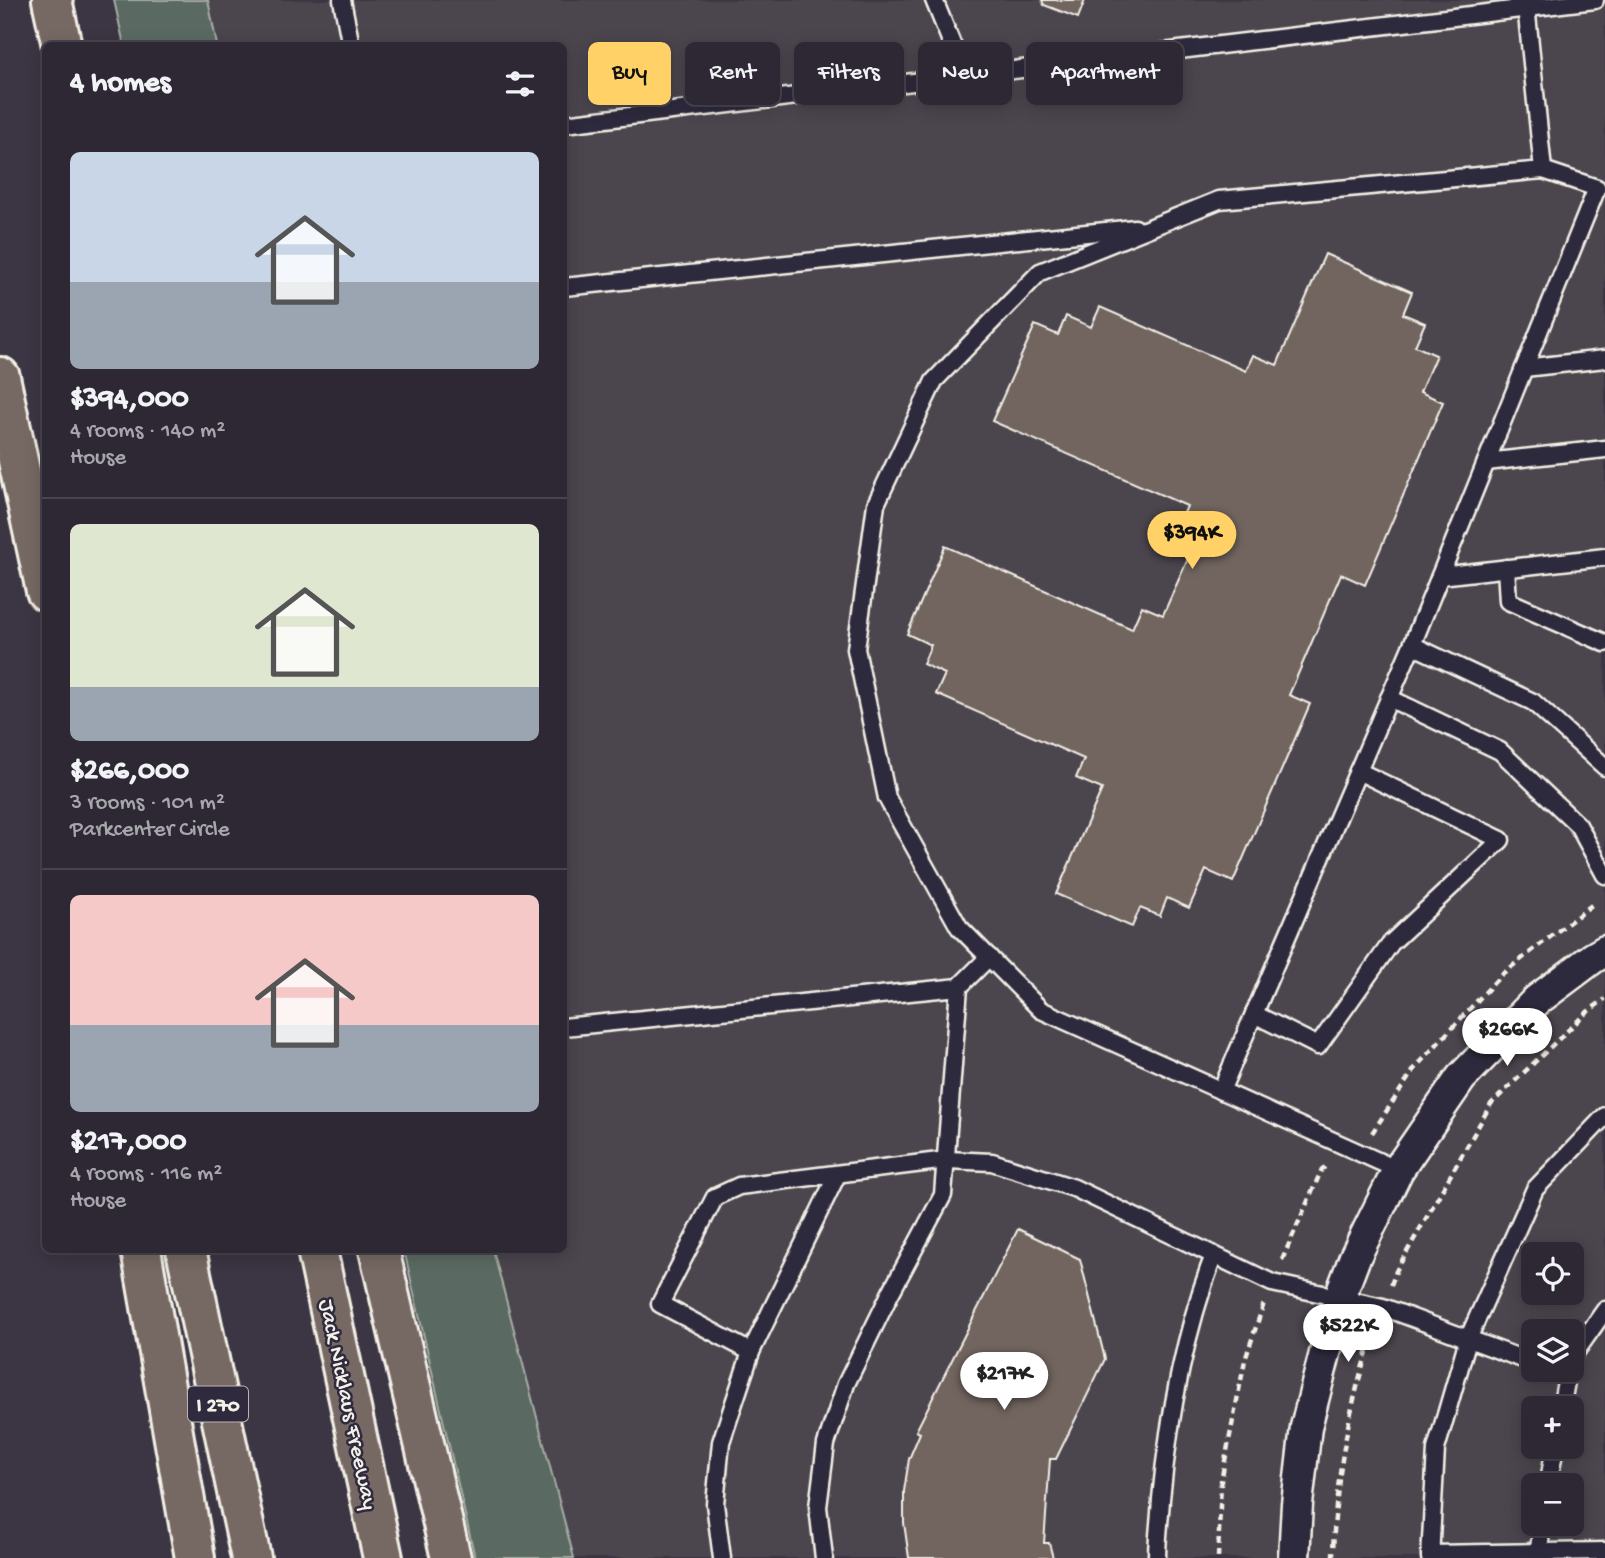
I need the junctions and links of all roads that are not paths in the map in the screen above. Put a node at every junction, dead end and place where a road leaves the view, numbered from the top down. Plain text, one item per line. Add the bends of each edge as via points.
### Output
1 (52, 0) edge
2 (342, 0) edge
3 (934, 0) edge
4 (1595, 0) edge
5 (1520, 5) edge
6 (61, 42) edge
7 (350, 42) edge
8 (951, 42) edge
9 (1012, 70) edge
10 (918, 82) edge
11 (567, 124) edge
12 (1544, 170) junction
13 (1601, 187) edge
14 (1155, 226) junction
15 (567, 287) edge
16 (1605, 359) edge
17 (1524, 368) junction
18 (0, 377) edge
19 (1605, 449) edge
20 (1486, 463) junction
21 (1605, 557) edge
22 (1506, 568) junction
23 (42, 572) edge
24 (1440, 576) junction
25 (1605, 643) edge
26 (1412, 645) junction
27 (1389, 698) junction
28 (1605, 767) edge
29 (1358, 771) junction
30 (1605, 875) edge
31 (1605, 951) edge
32 (989, 957) junction
33 (959, 987) junction
34 (1254, 1014) junction
35 (567, 1027) edge
36 (1221, 1091) junction
37 (1605, 1115) edge
38 (947, 1160) junction
39 (1398, 1170) junction
40 (836, 1175) junction
41 (142, 1253) edge
42 (187, 1253) edge
43 (318, 1253) edge
44 (380, 1253) edge
45 (1214, 1255) junction
46 (1339, 1299) junction
47 (1605, 1310) edge
48 (1468, 1339) junction
49 (1584, 1340) edge
50 (751, 1352) junction
51 (1521, 1359) edge
52 (1540, 1536) edge
53 (1605, 1551) edge
54 (1538, 1555) edge
55 (1430, 1556) edge
56 (195, 1558) edge
57 (251, 1558) edge
58 (383, 1558) edge
59 (451, 1558) edge
60 (722, 1558) edge
61 (824, 1558) edge
62 (1157, 1558) edge
63 (1294, 1558) edge

1 - 6 highway
2 - 7 lane
3 - 8 lane
4 - 5 lane
5 - 9 lane
5 - 12 lane via 1527,15
10 - 11 lane
12 - 13 lane
12 - 14 lane via 1219,200
13 - 17 lane
14 - 15 lane
14 - 32 lane via 1040,272 934,381 876,504 856,649 887,798 959,926
16 - 17 lane
17 - 20 lane
18 - 23 highway
19 - 20 lane
20 - 24 lane
21 - 22 lane
22 - 24 lane
22 - 25 lane via 1508,601
24 - 26 lane
26 - 27 lane
26 - 28 lane via 1533,702
27 - 29 lane
27 - 30 lane via 1500,751 1578,825
29 - 34 lane
29 - 34 lane via 1501,840 1391,943 1318,1046
31 - 39 street via 1537,1000 1461,1078
32 - 33 lane
32 - 36 lane via 1041,1010
33 - 35 lane
33 - 38 lane
34 - 36 lane
36 - 39 lane
37 - 48 lane via 1535,1189
38 - 40 lane
38 - 45 lane via 992,1162 1074,1188
38 - 61 lane via 943,1195 846,1384 826,1444 818,1507
39 - 46 street
40 - 50 lane
40 - 50 lane via 739,1186 715,1197 660,1304
41 - 56 highway
42 - 57 highway, I 270
43 - 58 highway, Jack Nicklaus Freeway
44 - 59 highway
45 - 46 lane via 1272,1283
45 - 62 lane via 1198,1298 1166,1446
46 - 48 lane via 1383,1307
46 - 63 street via 1306,1427
47 - 49 lane
48 - 51 lane
48 - 55 lane via 1436,1449
50 - 60 lane via 721,1442 715,1504
52 - 54 lane
53 - 54 lane
54 - 55 lane

